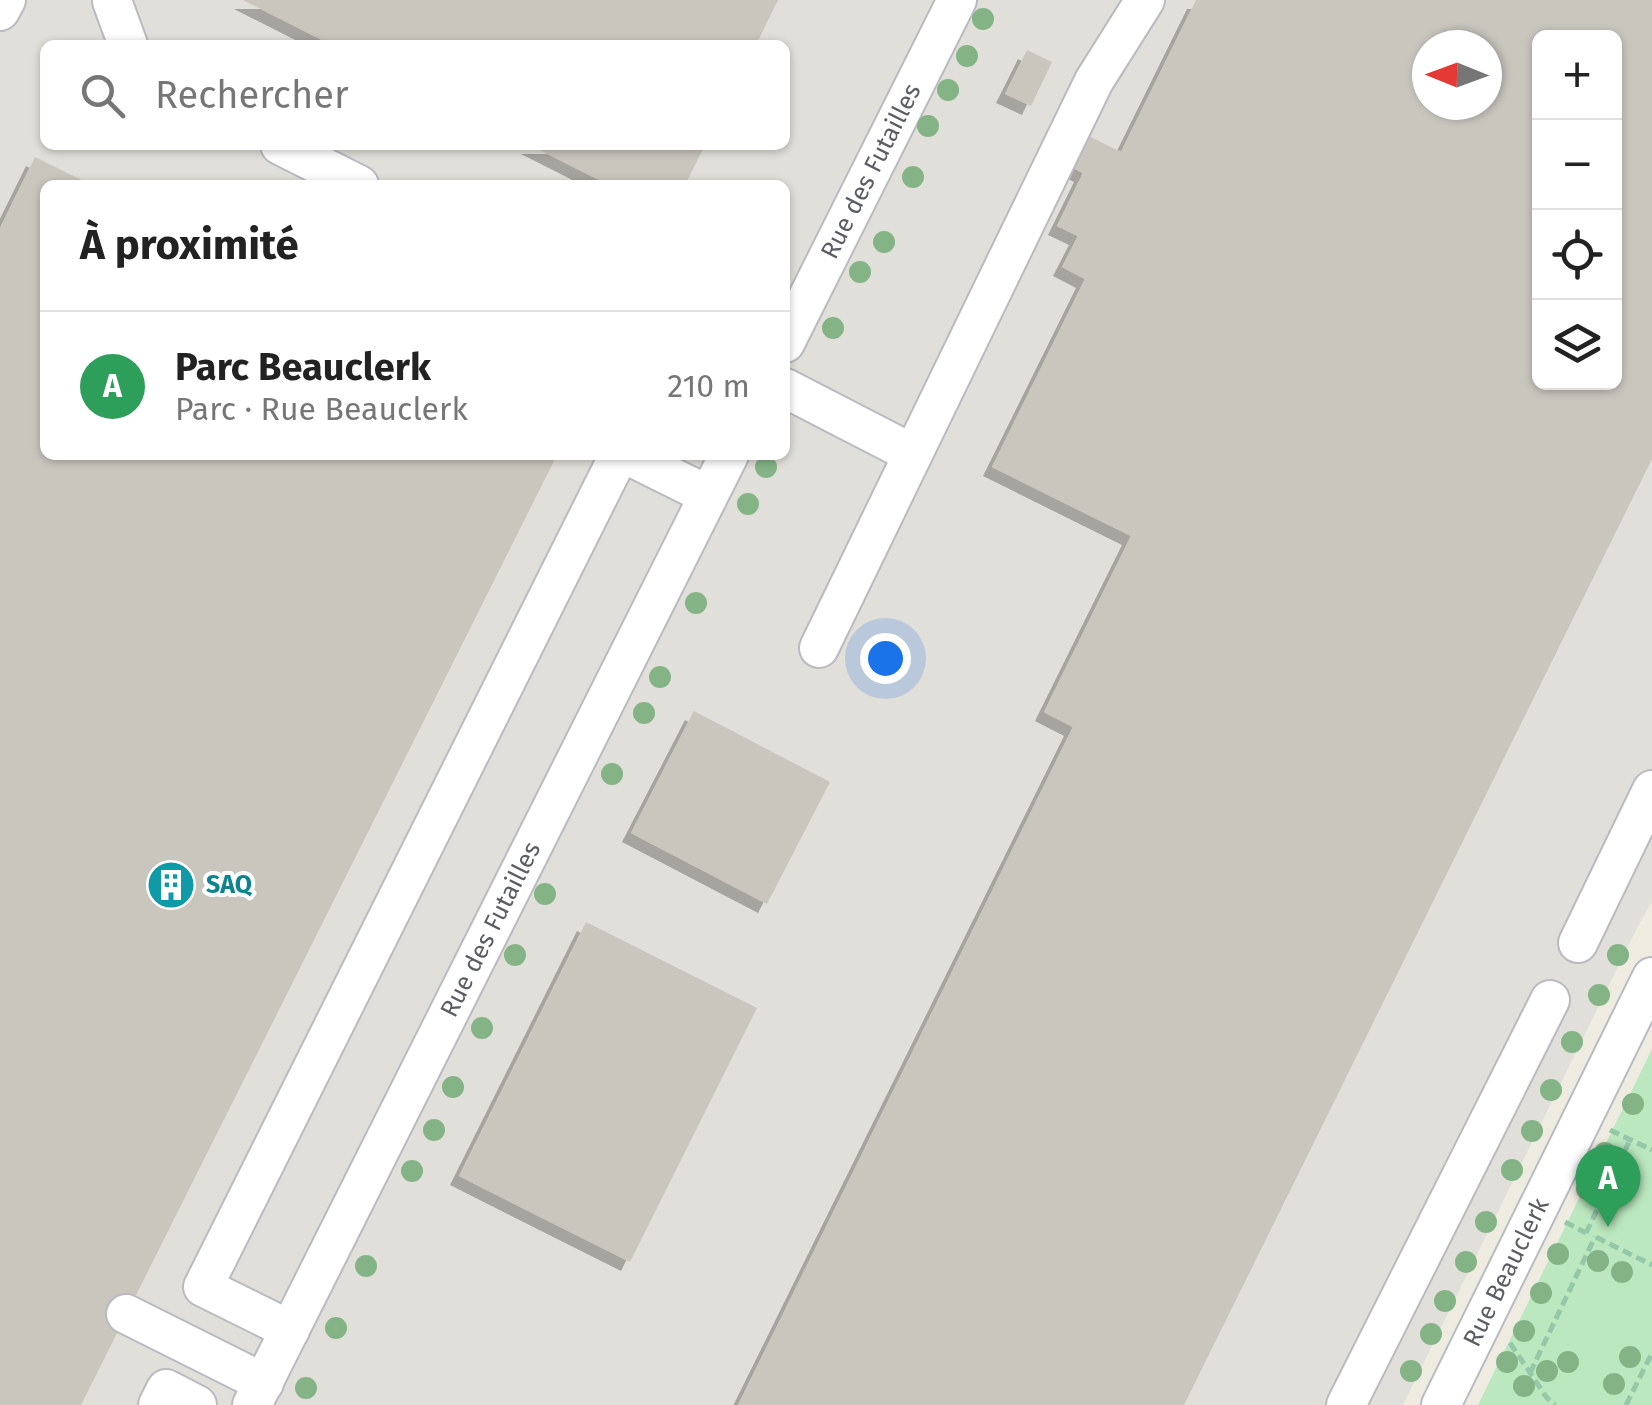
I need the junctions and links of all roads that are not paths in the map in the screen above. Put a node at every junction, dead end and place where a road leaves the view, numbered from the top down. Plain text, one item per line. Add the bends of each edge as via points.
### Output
1 (6, 0) edge
2 (112, 0) edge
3 (957, 0) edge
4 (1145, 0) edge
5 (0, 12) edge
6 (126, 40) edge
7 (286, 150) edge
8 (316, 175) edge
9 (790, 332) edge
10 (790, 391) edge
11 (914, 454) junction
12 (616, 460) edge
13 (637, 460) edge
14 (726, 460) edge
15 (708, 495) junction
16 (820, 648) dead end
17 (1652, 790) edge
18 (1578, 943) dead end
19 (1652, 978) edge
20 (1550, 1000) dead end
21 (126, 1314) dead end
22 (290, 1330) junction
23 (258, 1394) edge
24 (158, 1405) edge
25 (197, 1405) edge
26 (1346, 1405) edge
27 (1441, 1405) edge

1 - 5 street
2 - 6 street
3 - 9 street, Rue des Futailles
4 - 11 street via 1094,81
7 - 8 street
10 - 11 street
11 - 16 street
12 - 22 street via 203,1287
13 - 15 street
14 - 15 street, Rue des Futailles
15 - 22 street, Rue des Futailles
17 - 18 street
19 - 27 street, Rue Beauclerk
20 - 26 street
21 - 23 street
22 - 23 street, Rue des Futailles
24 - 25 street via 166,1389

